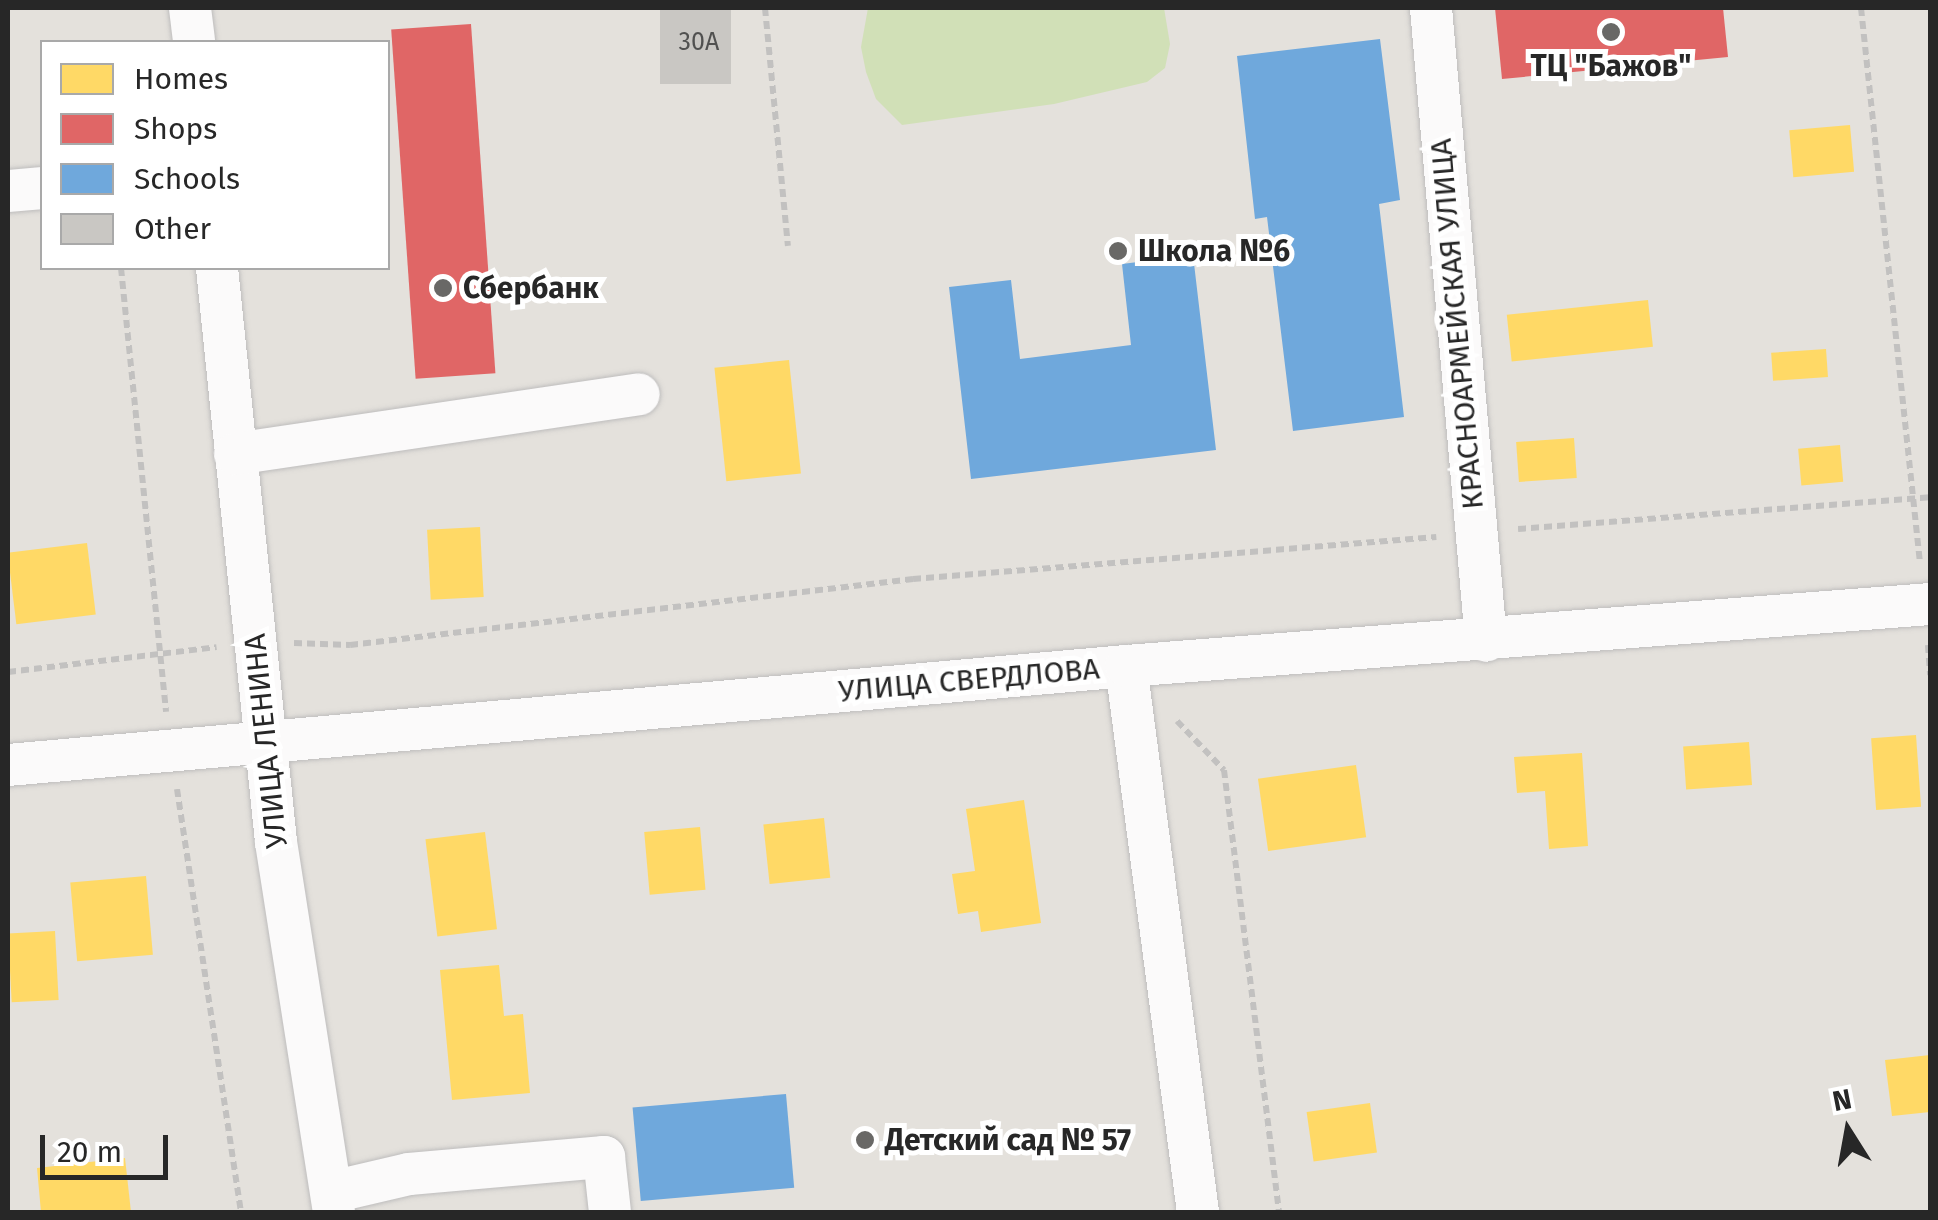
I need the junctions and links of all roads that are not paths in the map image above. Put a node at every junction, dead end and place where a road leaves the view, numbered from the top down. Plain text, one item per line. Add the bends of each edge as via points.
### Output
1 (190, 8) edge
2 (1432, 8) edge
3 (194, 40) edge
4 (40, 188) edge
5 (8, 191) edge
6 (217, 270) edge
7 (639, 394) dead end
8 (235, 454) junction
9 (1927, 604) edge
10 (1486, 640) junction
11 (1126, 666) junction
12 (264, 742) junction
13 (8, 765) edge
14 (333, 1202) edge
15 (610, 1212) edge
16 (1198, 1212) edge

1 - 3 street
2 - 10 street, КРАСНОАРМЕЙСКАЯ УЛИЦА
4 - 5 street
6 - 8 street, УЛИЦА ЛЕНИНА
7 - 8 street
8 - 12 street, УЛИЦА ЛЕНИНА
9 - 10 street, УЛИЦА СВЕРДЛОВА
10 - 11 street, УЛИЦА СВЕРДЛОВА
11 - 12 street, УЛИЦА СВЕРДЛОВА
11 - 16 street
12 - 13 street, УЛИЦА СВЕРДЛОВА
12 - 14 street, УЛИЦА ЛЕНИНА
14 - 15 street via 409,1174 604,1157

